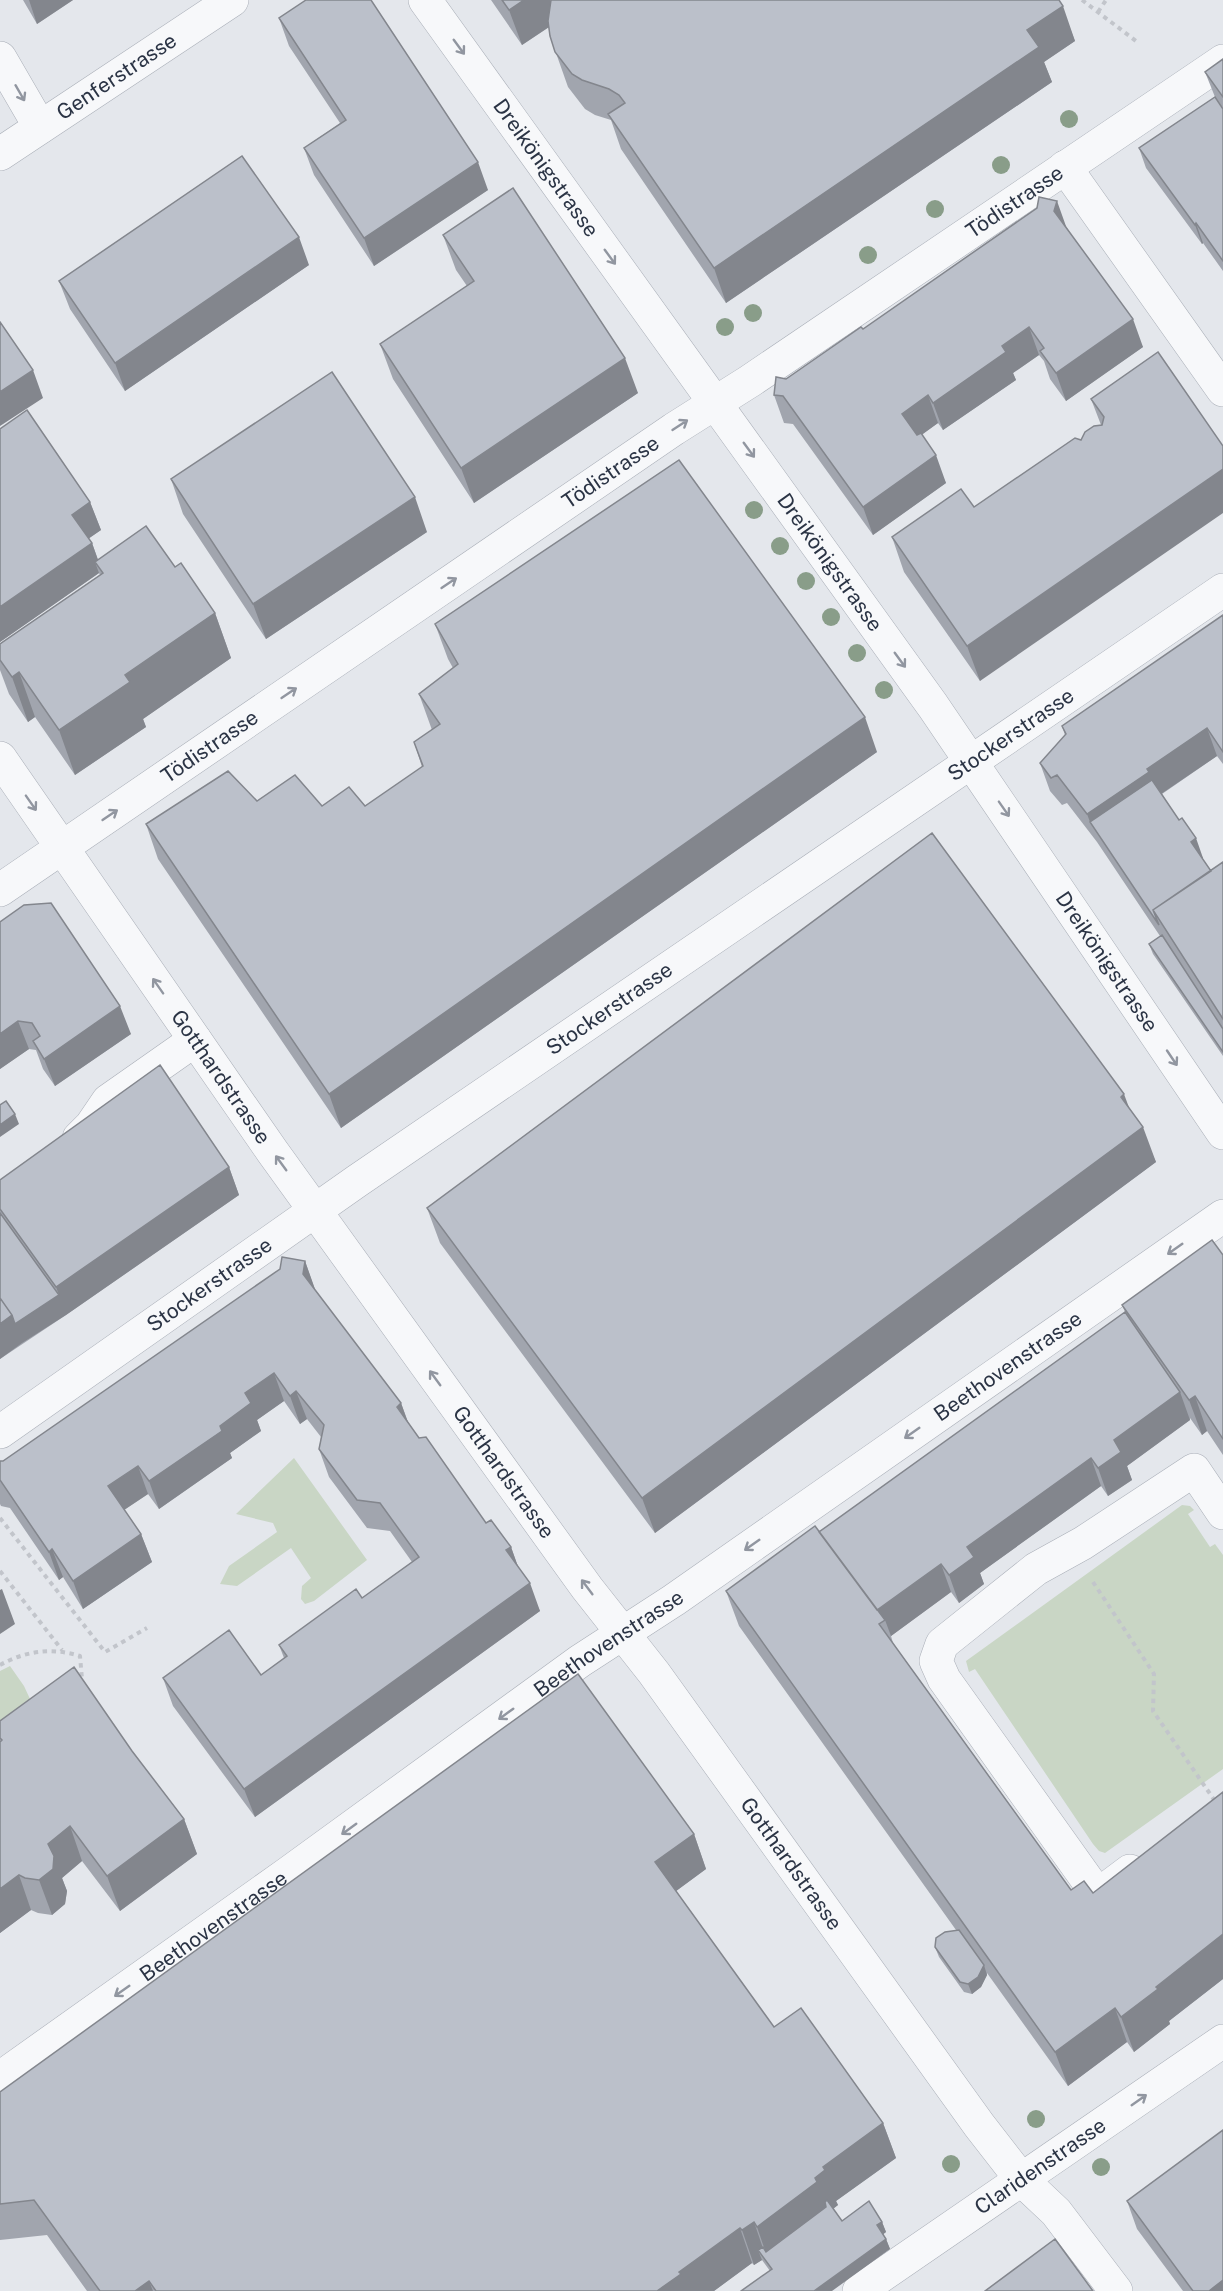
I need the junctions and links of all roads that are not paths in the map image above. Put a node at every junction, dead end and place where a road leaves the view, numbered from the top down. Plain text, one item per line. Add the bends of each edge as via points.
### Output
1 (232, 0) edge
2 (425, 0) edge
3 (0, 58) edge
4 (1223, 61) edge
5 (40, 127) junction
6 (0, 154) edge
7 (1065, 168) junction
8 (1220, 379) edge
9 (715, 403) junction
10 (1223, 590) edge
11 (0, 758) edge
12 (970, 761) junction
13 (62, 848) junction
14 (0, 890) edge
15 (195, 1040) junction
16 (1223, 1133) edge
17 (57, 1159) edge
18 (316, 1210) junction
19 (1223, 1216) edge
20 (0, 1432) edge
21 (1223, 1513) edge
22 (623, 1633) junction
23 (1154, 1854) edge
24 (1223, 2041) edge
25 (0, 2078) edge
26 (1021, 2179) junction
27 (859, 2291) edge
28 (1116, 2291) edge

1 - 5 street, Genferstrasse
2 -> 9 street, Dreikönigstrasse
3 -> 5 street
4 - 7 street, Tödistrasse
5 - 6 street, Genferstrasse
7 - 8 street
7 - 9 street, Tödistrasse
9 -> 12 street, Dreikönigstrasse
13 -> 9 street, Tödistrasse
10 - 12 street, Stockerstrasse
11 -> 13 street, Gotthardstrasse
12 -> 16 street, Dreikönigstrasse
12 - 18 street, Stockerstrasse
13 - 14 street, Tödistrasse
15 -> 13 street, Gotthardstrasse
15 - 17 street via 108,1101 91,1126
18 -> 15 street, Gotthardstrasse
18 - 20 street, Stockerstrasse
22 -> 18 street, Gotthardstrasse
19 -> 22 street, Beethovenstrasse
21 - 23 street via 1194,1470 1036,1569 942,1644 936,1661 944,1679 1098,1894
22 -> 25 street, Beethovenstrasse
22 - 26 street, Gotthardstrasse
26 -> 24 street, Claridenstrasse
26 - 27 street, Claridenstrasse
26 - 28 street, Gotthardstrasse via 1056,2212

